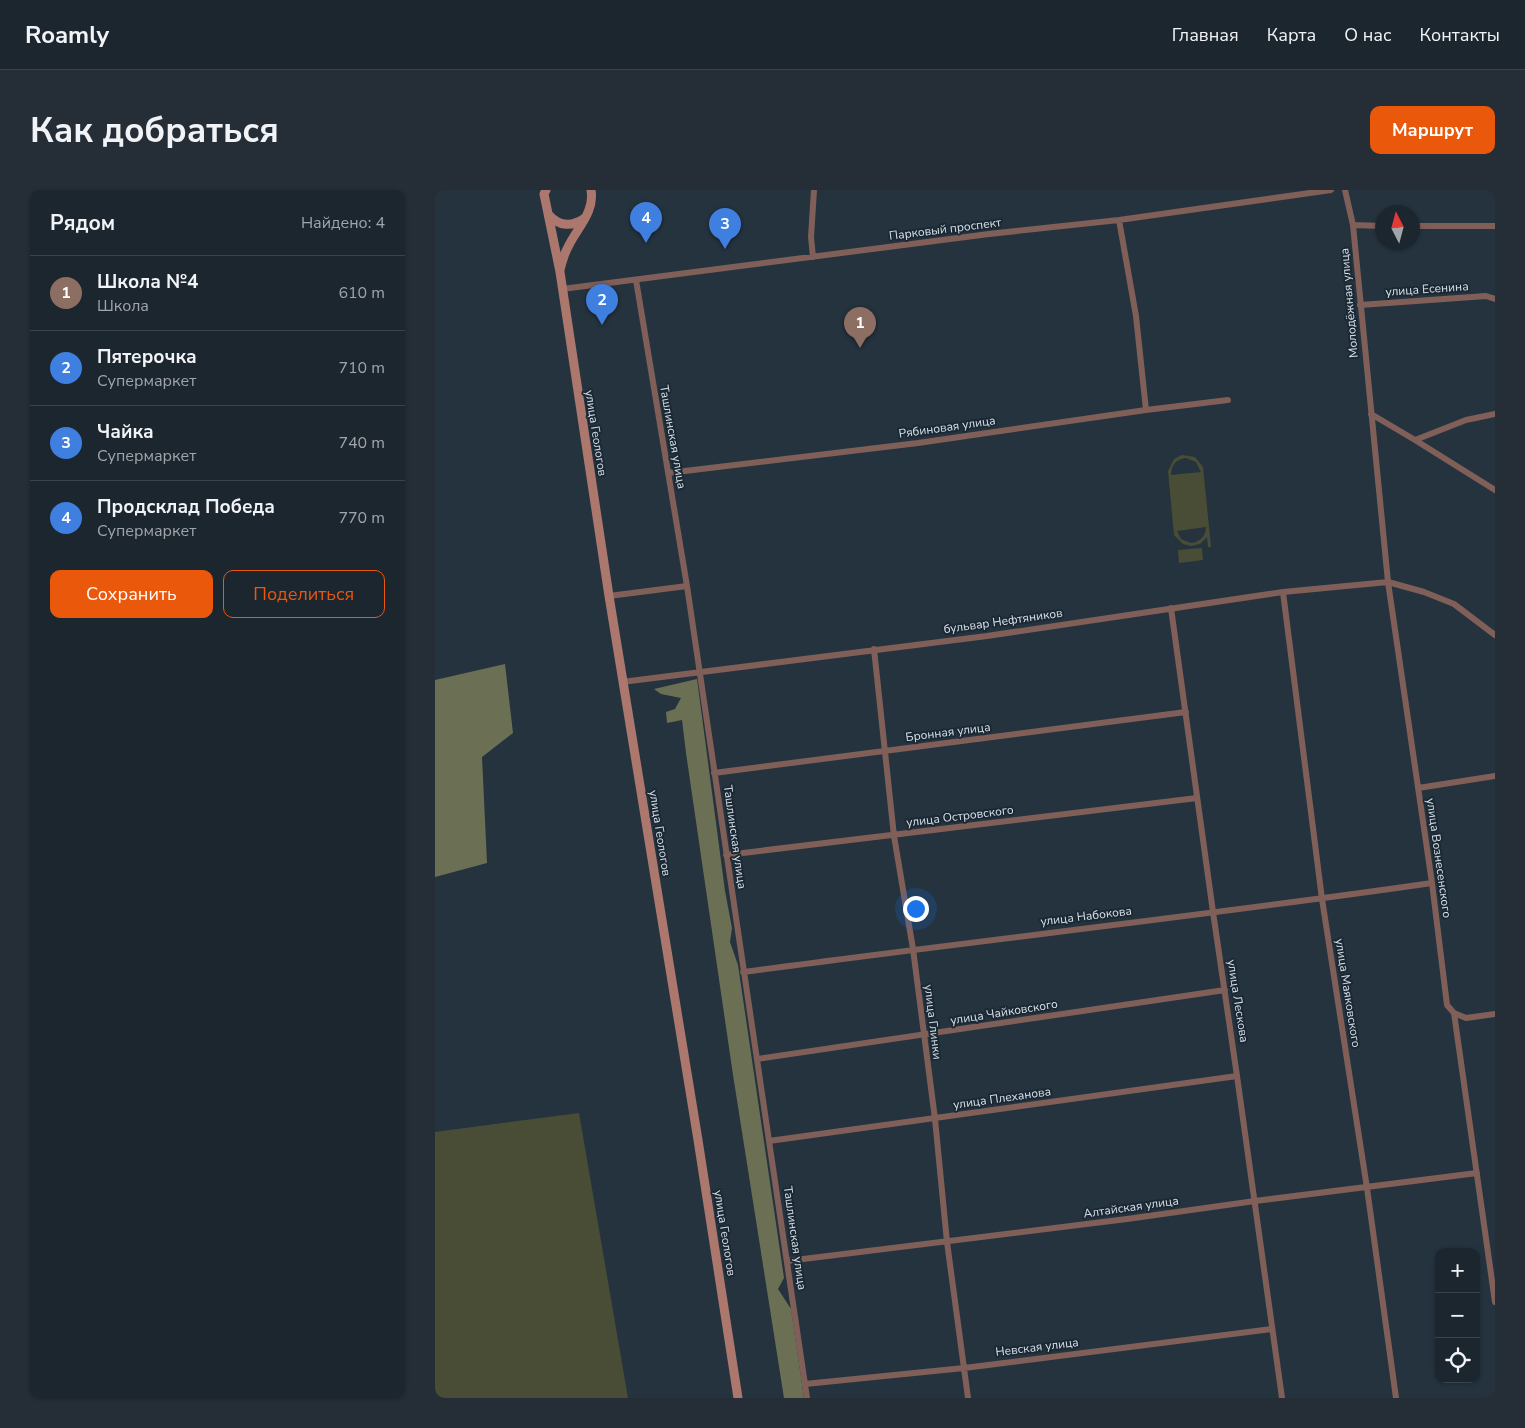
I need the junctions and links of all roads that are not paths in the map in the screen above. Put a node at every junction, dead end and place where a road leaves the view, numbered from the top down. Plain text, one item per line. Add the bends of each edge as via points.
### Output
1 (591, 190) edge
2 (814, 190) edge
3 (1331, 190) edge
4 (1345, 190) edge
5 (545, 192) edge
6 (548, 214) junction
7 (585, 218) junction
8 (1119, 220) junction
9 (1353, 226) junction
10 (1375, 226) edge
11 (1420, 226) edge
12 (1495, 226) edge
13 (813, 257) junction
14 (560, 272) junction
15 (636, 280) junction
16 (562, 290) junction
17 (1495, 299) edge
18 (1360, 305) junction
19 (1228, 400) dead end
20 (1147, 410) junction
21 (1371, 414) junction
22 (1495, 414) edge
23 (1415, 440) junction
24 (668, 473) junction
25 (1495, 490) edge
26 (1388, 582) junction
27 (687, 586) junction
28 (1283, 592) junction
29 (609, 596) junction
30 (1171, 608) junction
31 (1495, 635) edge
32 (874, 649) junction
33 (699, 673) junction
34 (622, 682) junction
35 (1186, 712) junction
36 (884, 752) junction
37 (714, 773) junction
38 (1495, 776) edge
39 (1418, 788) junction
40 (1197, 798) junction
41 (894, 836) junction
42 (726, 855) junction
43 (1432, 883) junction
44 (1322, 899) junction
45 (1213, 912) junction
46 (913, 949) junction
47 (743, 972) junction
48 (1225, 990) junction
49 (1454, 1013) junction
50 (1495, 1014) edge
51 (923, 1036) junction
52 (757, 1059) junction
53 (1237, 1076) junction
54 (935, 1119) junction
55 (769, 1140) junction
56 (1477, 1174) junction
57 (1367, 1188) junction
58 (1255, 1201) junction
59 (947, 1242) junction
60 (787, 1262) junction
61 (1495, 1302) edge
62 (1272, 1329) junction
63 (963, 1368) junction
64 (805, 1384) junction
65 (738, 1398) edge
66 (807, 1398) edge
67 (968, 1398) edge
68 (1282, 1398) edge
69 (1396, 1398) edge

1 - 7 main road via 592,202
2 - 13 street
3 - 8 street, Парковый проспект
4 - 9 street, Молодёжная улица
5 - 6 main road, улица Геологов
6 - 7 main road via 565,225
6 - 14 main road, улица Геологов
7 - 14 main road via 566,250
8 - 13 street, Парковый проспект
8 - 20 street via 1136,316
9 - 10 street
9 - 18 street, Молодёжная улица
11 - 12 street
13 - 15 street, Парковый проспект
14 - 16 main road, улица Геологов
15 - 16 street, Парковый проспект
15 - 24 street, Ташлинская улица
16 - 29 main road, улица Геологов
17 - 18 street, улица Есенина via 1486,296
18 - 21 street, Молодёжная улица
19 - 20 street, Рябиновая улица
20 - 24 street, Рябиновая улица via 918,443
21 - 23 street
21 - 26 street, улица Вознесенского
22 - 23 street via 1466,420
23 - 25 street
24 - 27 street, Ташлинская улица
26 - 28 street, бульвар Нефтяников
26 - 31 street via 1454,604
26 - 39 street, улица Вознесенского
27 - 29 street
27 - 33 street, Ташлинская улица
28 - 30 street, бульвар Нефтяников
28 - 44 street, улица Маяковского
29 - 34 main road, улица Геологов
30 - 32 street, бульвар Нефтяников via 987,636
30 - 35 street, улица Лескова
32 - 33 street, бульвар Нефтяников
32 - 36 street, улица Глинки
33 - 34 street, бульвар Нефтяников
33 - 37 street, Ташлинская улица
34 - 65 main road, улица Геологов
35 - 36 street, Бронная улица
35 - 40 street, улица Лескова
36 - 37 street, Бронная улица
36 - 41 street, улица Глинки
37 - 42 street, Ташлинская улица
38 - 39 street
39 - 43 street, улица Вознесенского
40 - 41 street, улица Островского
40 - 45 street, улица Лескова
41 - 42 street, улица Островского
41 - 46 street, улица Глинки
42 - 47 street, Ташлинская улица
43 - 44 street, улица Набокова
43 - 49 street, улица Вознесенского via 1447,1005
44 - 45 street, улица Набокова
44 - 57 street, улица Маяковского
45 - 46 street, улица Набокова
45 - 48 street, улица Лескова
46 - 47 street, улица Набокова
46 - 51 street, улица Глинки
47 - 52 street, Ташлинская улица
48 - 51 street, улица Чайковского
48 - 53 street, улица Лескова
49 - 50 street via 1466,1018
49 - 56 street, улица Вознесенского
51 - 52 street, улица Чайковского
51 - 54 street, улица Глинки
52 - 55 street, Ташлинская улица
53 - 54 street, улица Плеханова
53 - 58 street, улица Лескова
54 - 55 street, улица Плеханова
54 - 59 street, улица Глинки
55 - 60 street, Ташлинская улица
56 - 57 street, Алтайская улица
56 - 61 street, улица Вознесенского
57 - 58 street, Алтайская улица
57 - 69 street, улица Маяковского
58 - 59 street, Алтайская улица
58 - 62 street, улица Лескова
59 - 60 street, Алтайская улица
59 - 63 street, улица Глинки
60 - 64 street, Ташлинская улица
62 - 63 street, Невская улица
62 - 68 street, улица Лескова
63 - 64 street, Невская улица
63 - 67 street, улица Глинки
64 - 66 street, Ташлинская улица

